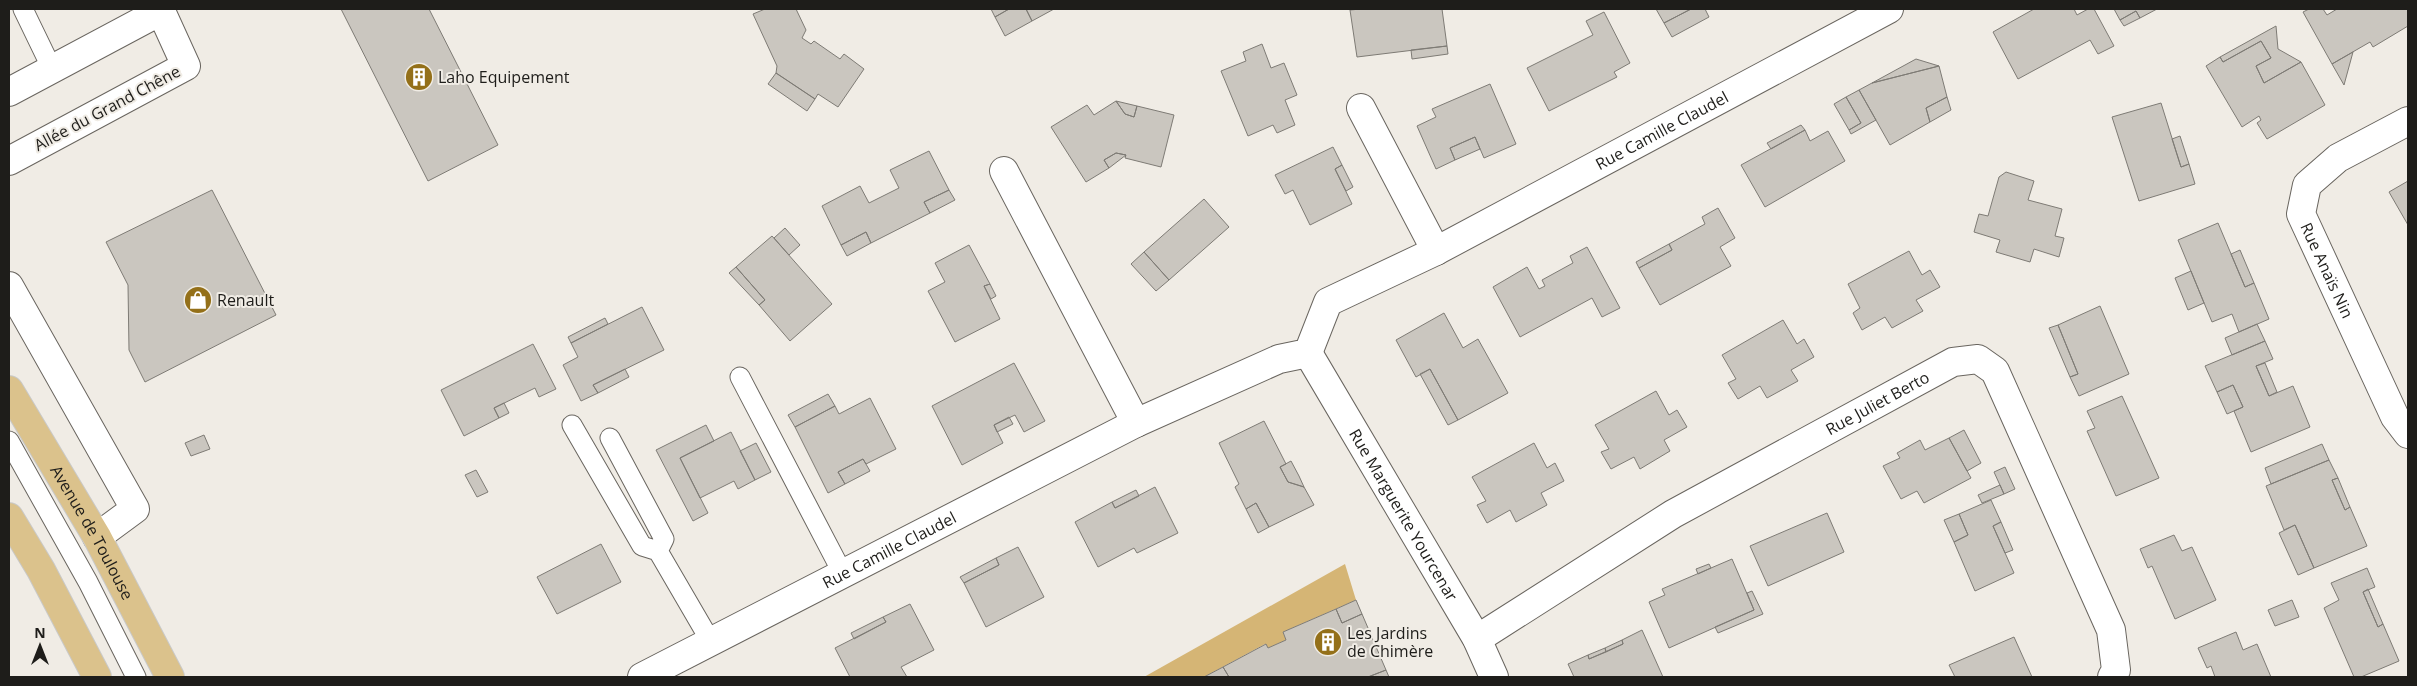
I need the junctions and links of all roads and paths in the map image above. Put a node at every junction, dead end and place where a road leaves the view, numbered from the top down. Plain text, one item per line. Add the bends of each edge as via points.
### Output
1 (23, 9) edge
2 (1889, 9) edge
3 (160, 10) edge
4 (52, 69) junction
5 (9, 92) edge
6 (1361, 108) dead end
7 (2408, 121) edge
8 (9, 161) edge
9 (1004, 171) dead end
10 (1436, 251) junction
11 (9, 286) edge
12 (1308, 353) junction
13 (740, 377) dead end
14 (9, 390) edge
15 (1136, 423) junction
16 (572, 425) dead end
17 (2408, 434) edge
18 (610, 438) dead end
19 (9, 441) edge
20 (9, 518) edge
21 (98, 537) junction
22 (658, 551) junction
23 (843, 574) junction
24 (1477, 639) junction
25 (711, 642) junction
26 (97, 677) edge
27 (136, 677) edge
28 (170, 677) edge
29 (642, 677) edge
30 (1494, 677) edge
31 (2112, 677) edge

1 - 4 lane
2 - 10 street, Rue Camille Claudel
3 - 4 street, Allée du Grand Chêne
3 - 8 street, Allée du Grand Chêne via 186,66
4 - 5 street, Allée du Grand Chêne
6 - 10 street
7 - 17 street, Rue Anaïs Nin via 2338,158 2306,185 2301,214 2395,417
9 - 15 street
10 - 12 street, Rue Camille Claudel via 1328,302
11 - 21 street via 135,509
12 - 15 street, Rue Camille Claudel via 1279,359
12 - 24 street, Rue Marguerite Yourcenar
13 - 23 lane
14 - 21 main road, Avenue de Toulouse
15 - 23 street, Rue Camille Claudel
16 - 22 lane via 642,546
18 - 22 lane via 664,539
19 - 27 lane via 88,582
20 - 26 main road via 41,570
21 - 28 main road, Avenue de Toulouse
22 - 25 lane
23 - 25 street, Rue Camille Claudel
24 - 30 street, Rue Marguerite Yourcenar
24 - 31 street, Rue Juliet Berto via 1673,514 1953,362 1978,359 1995,371 2111,630 2116,670
25 - 29 street, Rue Camille Claudel

